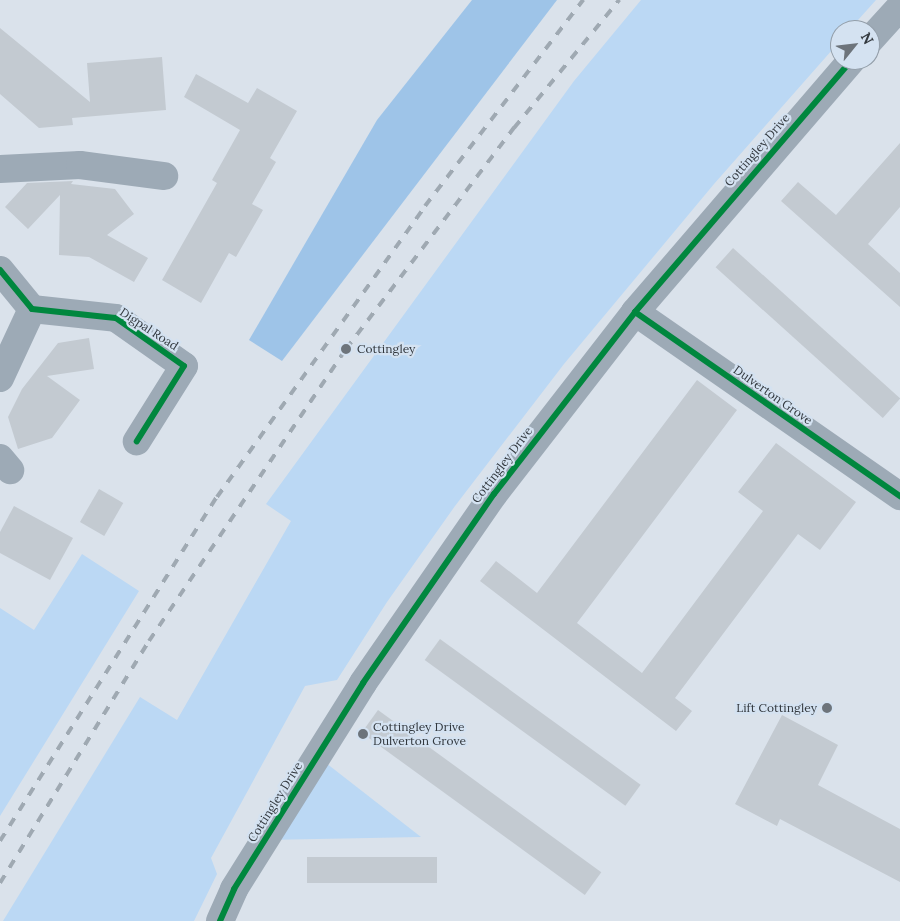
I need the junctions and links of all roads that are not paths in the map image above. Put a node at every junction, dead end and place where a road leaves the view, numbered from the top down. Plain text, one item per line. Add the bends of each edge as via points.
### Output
1 (900, 7) edge
2 (880, 29) edge
3 (843, 70) edge
4 (0, 168) edge
5 (164, 176) dead end
6 (0, 270) edge
7 (32, 309) junction
8 (635, 312) junction
9 (0, 378) edge
10 (137, 441) dead end
11 (900, 496) edge
12 (220, 921) edge

1 - 2 street
3 - 8 street, Cottingley Drive
4 - 5 street via 80,165
6 - 7 street
7 - 9 street
7 - 10 street, Digpal Road via 116,318 184,366
8 - 11 street, Dulverton Grove
8 - 12 street, Cottingley Drive via 494,494 409,613 234,889

